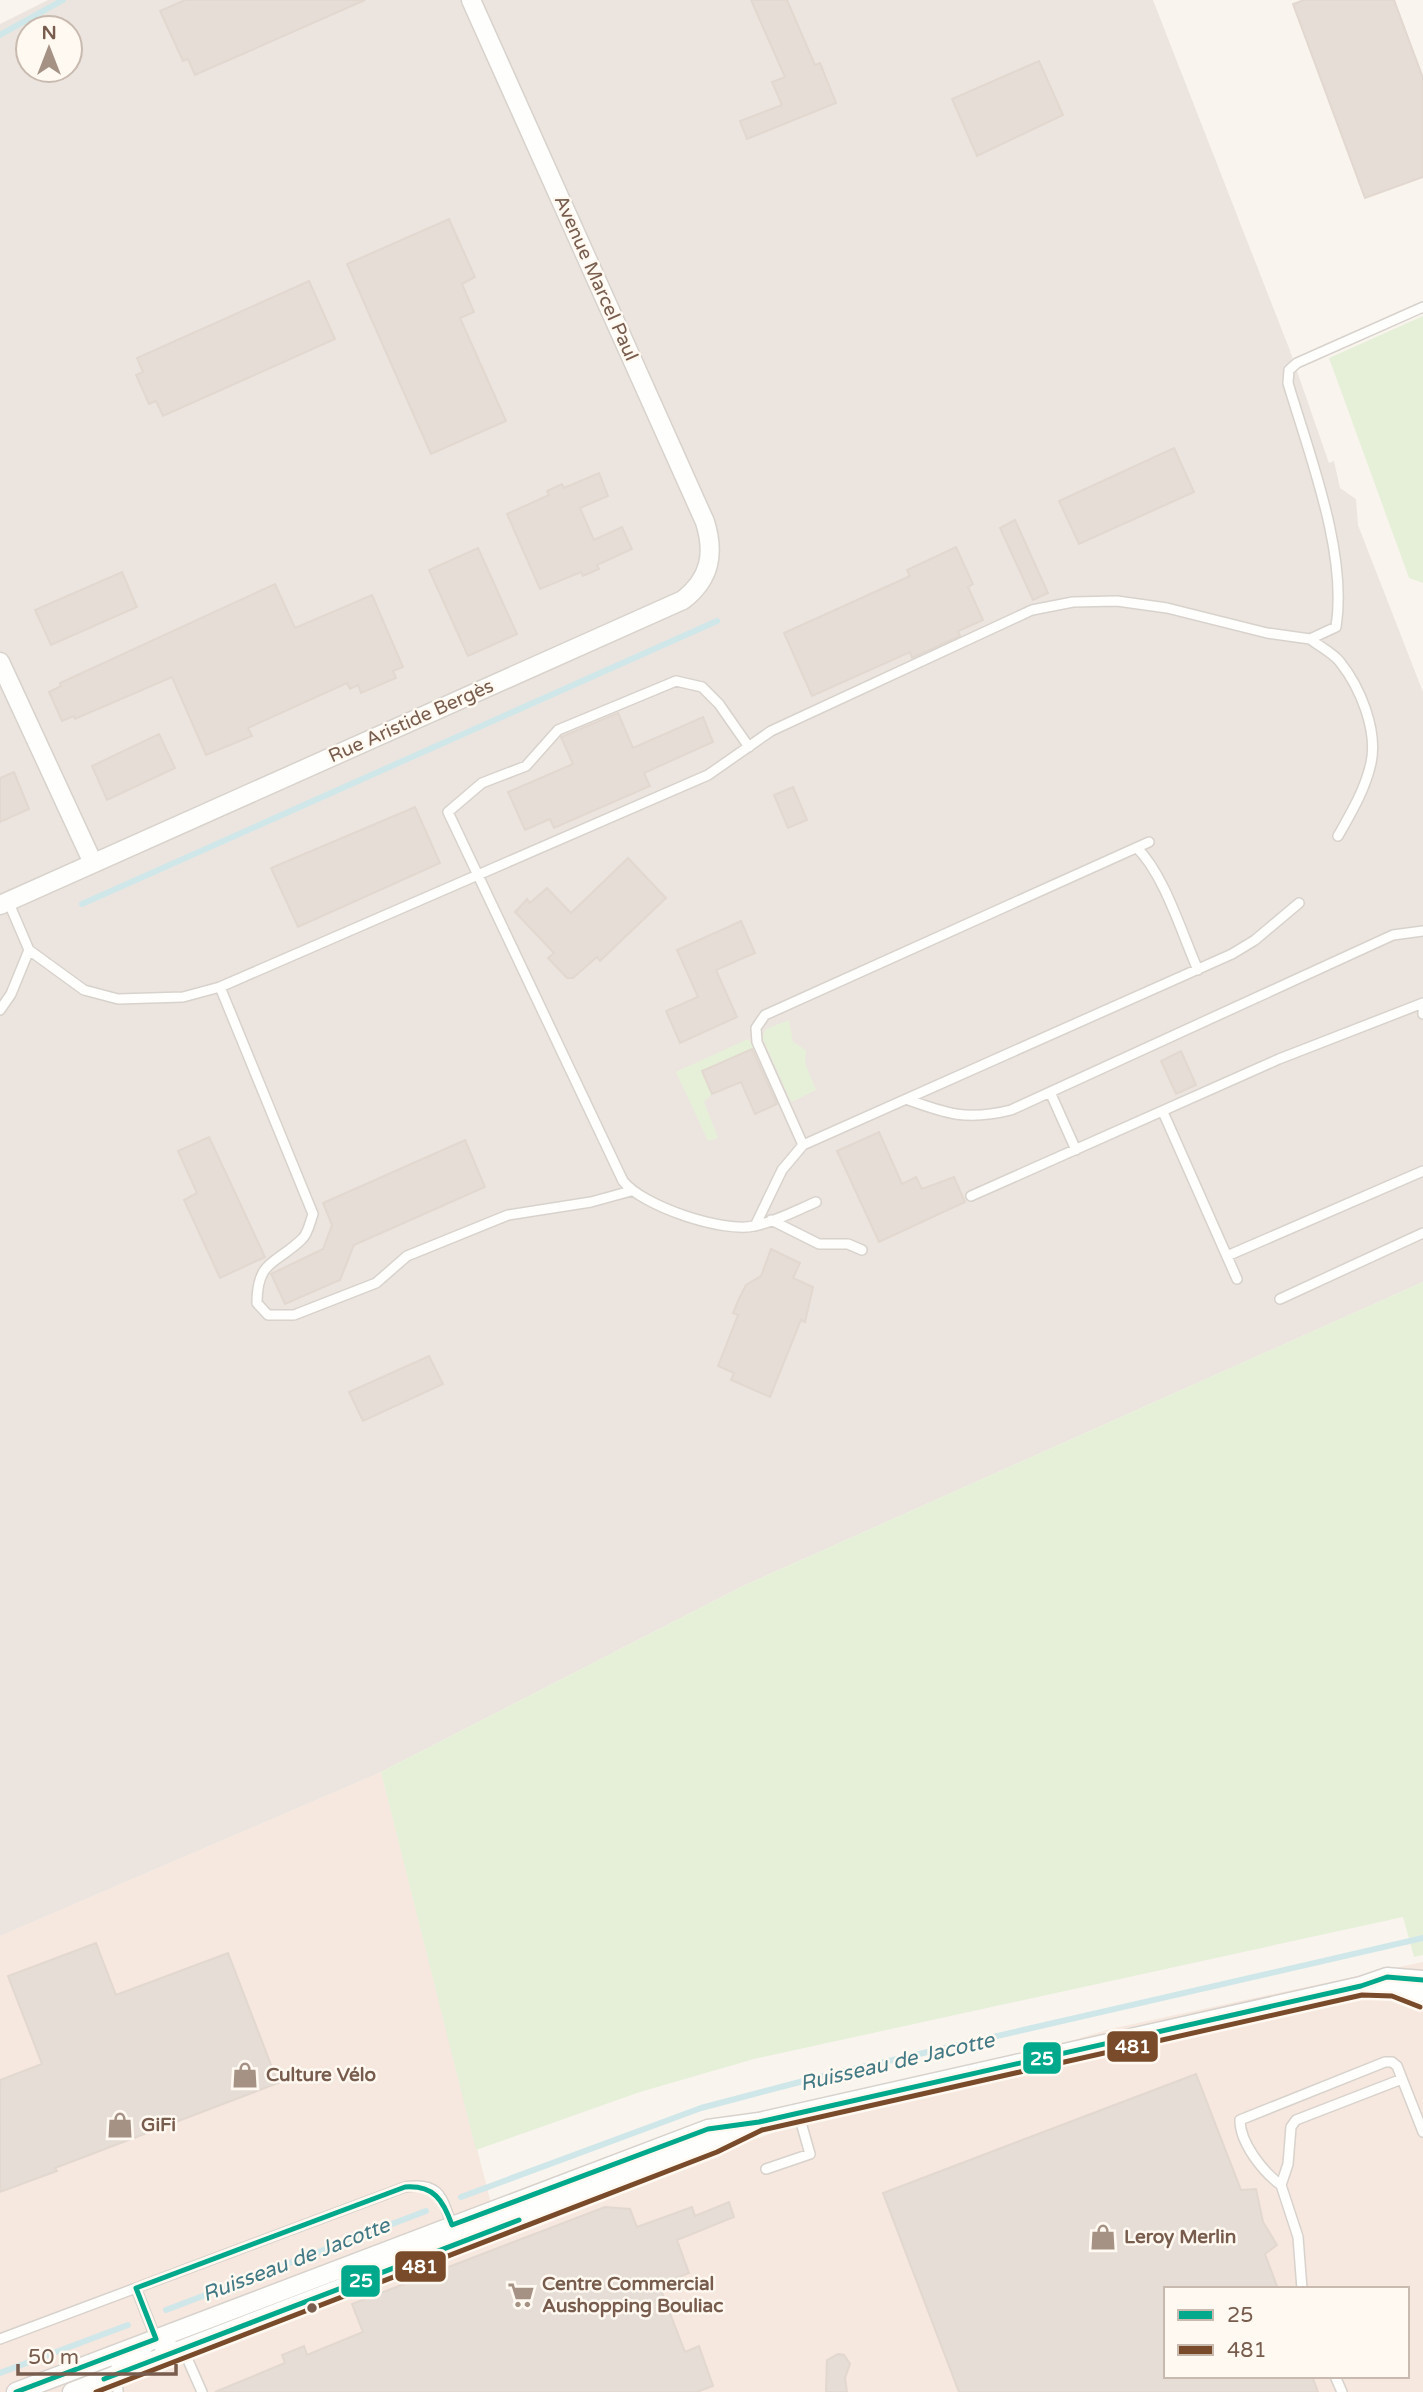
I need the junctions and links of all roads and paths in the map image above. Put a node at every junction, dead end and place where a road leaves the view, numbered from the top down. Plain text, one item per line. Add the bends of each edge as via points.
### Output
1 (471, 0) edge
2 (1423, 307) edge
3 (712, 558) joint
4 (1310, 639) junction
5 (0, 662) edge
6 (749, 747) junction
7 (1338, 836) dead end
8 (1149, 842) dead end
9 (1137, 848) junction
10 (93, 863) junction
11 (478, 874) junction
12 (4, 903) edge
13 (1299, 903) dead end
14 (1423, 931) edge
15 (29, 950) junction
16 (1198, 970) junction
17 (220, 988) junction
18 (1423, 1003) edge
19 (0, 1010) edge
20 (1050, 1092) junction
21 (906, 1099) junction
22 (1163, 1112) junction
23 (803, 1145) junction
24 (1076, 1150) junction
25 (1423, 1171) edge
26 (631, 1191) junction
27 (971, 1196) dead end
28 (816, 1202) dead end
29 (771, 1220) junction
30 (755, 1226) junction
31 (1423, 1233) edge
32 (862, 1250) dead end
33 (1227, 1256) junction
34 (1237, 1279) dead end
35 (1280, 1299) dead end
36 (1423, 1980) edge
37 (1361, 1986) junction
38 (1423, 1999) edge
39 (1402, 2079) junction
40 (798, 2111) junction
41 (759, 2122) junction
42 (1423, 2132) edge
43 (766, 2169) dead end
44 (1281, 2185) junction
45 (452, 2225) junction
46 (459, 2243) junction
47 (1301, 2287) edge
48 (136, 2288) junction
49 (0, 2339) edge
50 (156, 2339) junction
51 (192, 2346) junction
52 (163, 2357) junction
53 (117, 2384) edge
54 (201, 2387) edge
55 (76, 2391) edge
56 (16, 2392) edge

1 - 3 street, Avenue Marcel Paul via 705,522
2 - 4 lane via 1289,370 1288,383 1330,530 1341,599 1336,627
3 - 10 street, Rue Aristide Bergès via 698,589 683,600
4 - 6 lane via 1117,601 1032,610 771,731
4 - 7 lane via 1339,660 1356,688 1368,722 1372,760 1360,796
5 - 10 street
6 - 11 lane via 708,775
6 - 11 lane via 702,687 676,681 558,730 526,766 482,783 448,812
8 - 9 lane
9 - 16 lane via 1155,873
9 - 23 lane via 765,1015 756,1028 757,1042
10 - 12 street, Rue Aristide Bergès
11 - 17 lane
11 - 26 lane
12 - 15 lane
13 - 16 lane via 1255,940
14 - 20 lane via 1392,935
15 - 17 lane via 84,990 118,999 183,997
15 - 19 lane
16 - 21 lane
17 - 26 lane via 313,1214 304,1238 265,1265 257,1285 257,1303 268,1315 293,1315 376,1283 407,1256 485,1223
18 - 22 lane via 1279,1059
20 - 21 lane via 981,1118 949,1115
20 - 24 lane
21 - 23 lane
22 - 24 lane
22 - 33 lane
23 - 30 lane via 782,1170
24 - 27 lane
25 - 33 lane
26 - 30 lane via 724,1228
28 - 29 lane
29 - 30 lane
29 - 32 lane via 819,1244 848,1244
31 - 35 lane
33 - 34 lane
36 - 37 street via 1387,1977
37 - 38 street via 1394,1987
37 - 40 street
39 - 42 lane
39 - 44 lane via 1296,2120
39 - 44 lane via 1392,2062 1385,2062 1244,2116 1240,2126 1253,2154
40 - 41 street
40 - 43 lane via 810,2154
41 - 45 street via 708,2129
41 - 46 street via 714,2144
44 - 47 lane via 1298,2237
45 - 46 lane
45 - 48 lane via 438,2192 430,2186 405,2187
45 - 50 street
46 - 51 street
48 - 49 lane
48 - 50 lane
50 - 51 lane
50 - 52 lane
50 - 53 lane via 145,2352 116,2366
50 - 56 street
51 - 52 street
51 - 54 lane
51 - 54 lane
52 - 53 street
53 - 55 street

